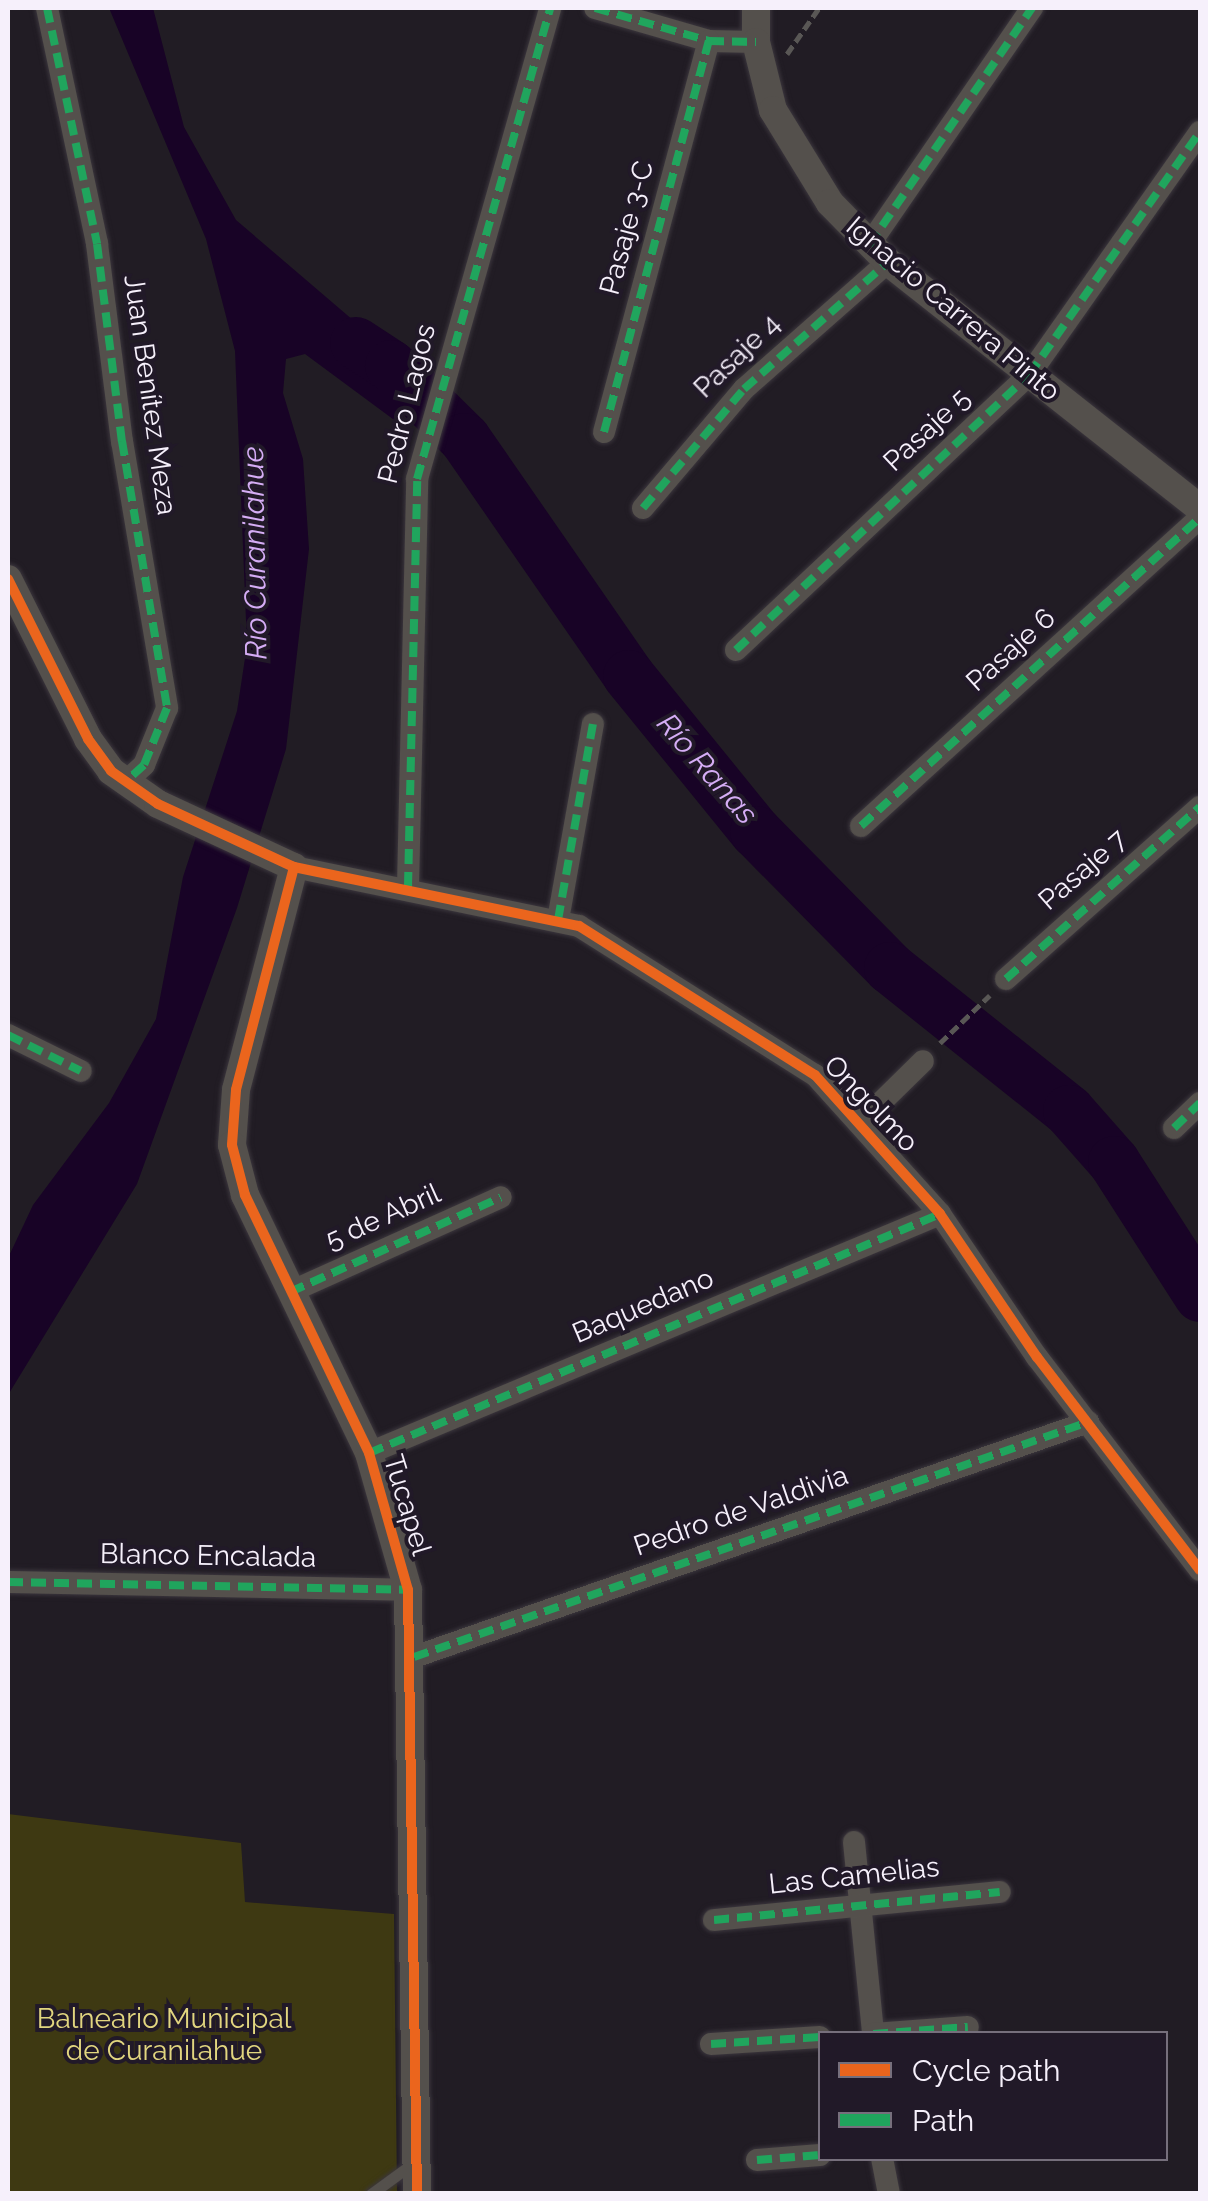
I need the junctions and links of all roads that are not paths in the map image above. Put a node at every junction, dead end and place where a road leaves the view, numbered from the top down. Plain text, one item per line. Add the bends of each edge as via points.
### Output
1 (47, 8) edge
2 (550, 8) edge
3 (595, 8) edge
4 (756, 8) edge
5 (1032, 8) edge
6 (709, 40) junction
7 (756, 42) junction
8 (1200, 132) edge
9 (879, 254) junction
10 (1029, 375) junction
11 (604, 432) dead end
12 (643, 508) dead end
13 (1200, 508) edge
14 (1200, 518) edge
15 (8, 579) edge
16 (736, 650) dead end
17 (592, 724) dead end
18 (125, 782) junction
19 (1200, 807) edge
20 (861, 826) dead end
21 (285, 863) junction
22 (408, 887) junction
23 (558, 920) junction
24 (1006, 979) road end
25 (8, 1035) edge
26 (923, 1061) road end
27 (81, 1071) dead end
28 (1200, 1103) edge
29 (860, 1123) junction
30 (1174, 1128) dead end
31 (501, 1197) dead end
32 (940, 1214) junction
33 (290, 1292) junction
34 (1088, 1422) junction
35 (369, 1453) junction
36 (1200, 1570) edge
37 (8, 1582) edge
38 (408, 1590) junction
39 (414, 1657) junction
40 (854, 1842) dead end
41 (1000, 1892) dead end
42 (859, 1906) junction
43 (714, 1920) dead end
44 (968, 2027) dead end
45 (873, 2031) edge
46 (914, 2031) edge
47 (818, 2037) edge
48 (711, 2044) dead end
49 (818, 2155) edge
50 (757, 2160) dead end
51 (883, 2161) edge
52 (414, 2163) junction
53 (371, 2194) edge
54 (417, 2194) edge
55 (889, 2194) edge

1 - 18 street, Juan Benítez Meza via 97,244 167,708 151,752
2 - 22 street, Pedro Lagos via 444,371 414,504 418,632
3 - 6 street
4 - 7 street, Ignacio Carrera Pinto
5 - 9 street, Pasaje 4
6 - 7 street
6 - 11 street, Pasaje 3-C
7 - 9 street, Ignacio Carrera Pinto via 766,85 806,173
8 - 10 street, Pasaje 5
9 - 10 street, Ignacio Carrera Pinto
9 - 12 street, Pasaje 4 via 744,389
10 - 13 street, Ignacio Carrera Pinto
10 - 16 street, Pasaje 5
14 - 20 street, Pasaje 6
15 - 18 street via 88,739
17 - 23 street
18 - 21 street
19 - 24 street, Pasaje 7
21 - 22 street, Ongolmo
21 - 33 street, Tucapel via 232,1117 241,1183
22 - 23 street, Ongolmo
23 - 29 street, Ongolmo via 601,939 790,1056
25 - 27 street
26 - 29 street
28 - 30 street
29 - 32 street, Ongolmo
31 - 33 street, 5 de Abril
32 - 34 street, Ongolmo
32 - 35 street, Baquedano
33 - 35 street, Tucapel
34 - 36 street, Ongolmo
34 - 39 street, Pedro de Valdivia
35 - 38 street, Tucapel
37 - 38 street, Blanco Encalada
38 - 39 street, Tucapel
39 - 52 street, Tucapel
40 - 42 street
41 - 42 street, Las Camelias
42 - 43 street, Las Camelias
42 - 45 street
44 - 46 street
47 - 48 street
49 - 50 street
51 - 55 street
52 - 53 lane
52 - 54 street, Tucapel

